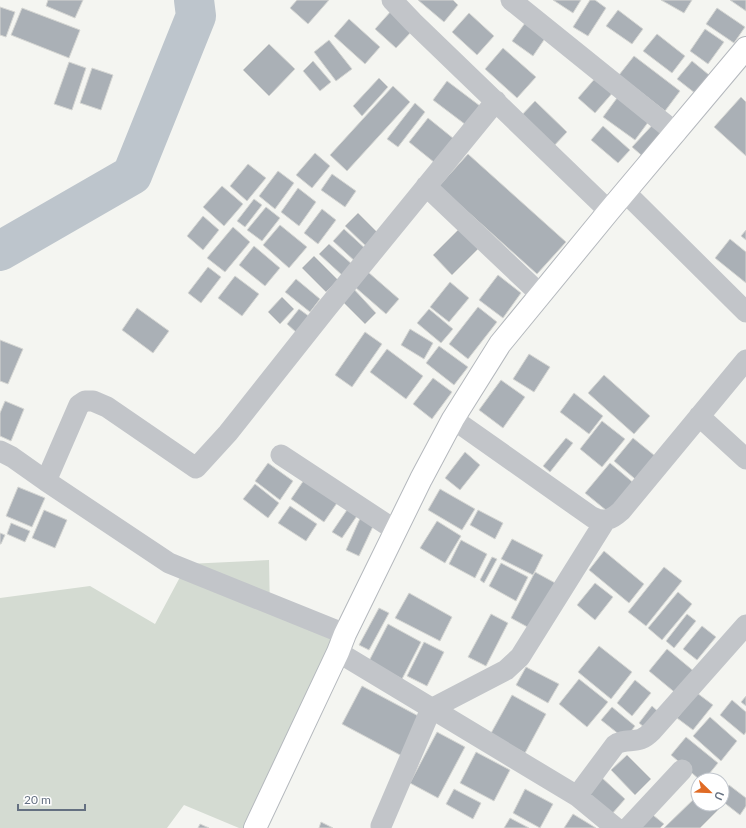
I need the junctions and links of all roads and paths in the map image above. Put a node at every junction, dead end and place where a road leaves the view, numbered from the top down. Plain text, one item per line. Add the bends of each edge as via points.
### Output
1 (392, 0) edge
2 (511, 0) edge
3 (746, 48) edge
4 (496, 101) junction
5 (676, 133) junction
6 (426, 186) junction
7 (625, 192) junction
8 (609, 211) junction
9 (540, 294) junction
10 (746, 312) edge
11 (746, 360) edge
12 (699, 416) junction
13 (453, 419) junction
14 (0, 451) edge
15 (281, 455) dead end
16 (746, 459) edge
17 (46, 481) junction
18 (605, 521) junction
19 (395, 530) junction
20 (746, 625) edge
21 (341, 643) junction
22 (432, 709) junction
23 (682, 770) dead end
24 (577, 796) junction
25 (382, 826) dead end
26 (256, 828) edge
27 (616, 828) edge
28 (628, 828) edge

1 - 4 street
2 - 5 street
3 - 5 street
4 - 6 street
4 - 8 street
5 - 7 street
6 - 9 street
6 - 17 street via 228,432 196,468 107,407 85,401 79,405
7 - 8 street
7 - 10 street
8 - 9 street
9 - 13 street via 500,344
11 - 12 street
12 - 16 street
12 - 18 street via 621,511 613,519
13 - 18 street via 592,517
13 - 19 street
14 - 17 street
15 - 19 street
17 - 21 street via 169,563
18 - 22 street via 520,657 506,670
19 - 21 street
20 - 24 street via 647,736 615,745
21 - 22 street
21 - 26 street
22 - 24 street
22 - 25 street
23 - 28 street
24 - 27 street

